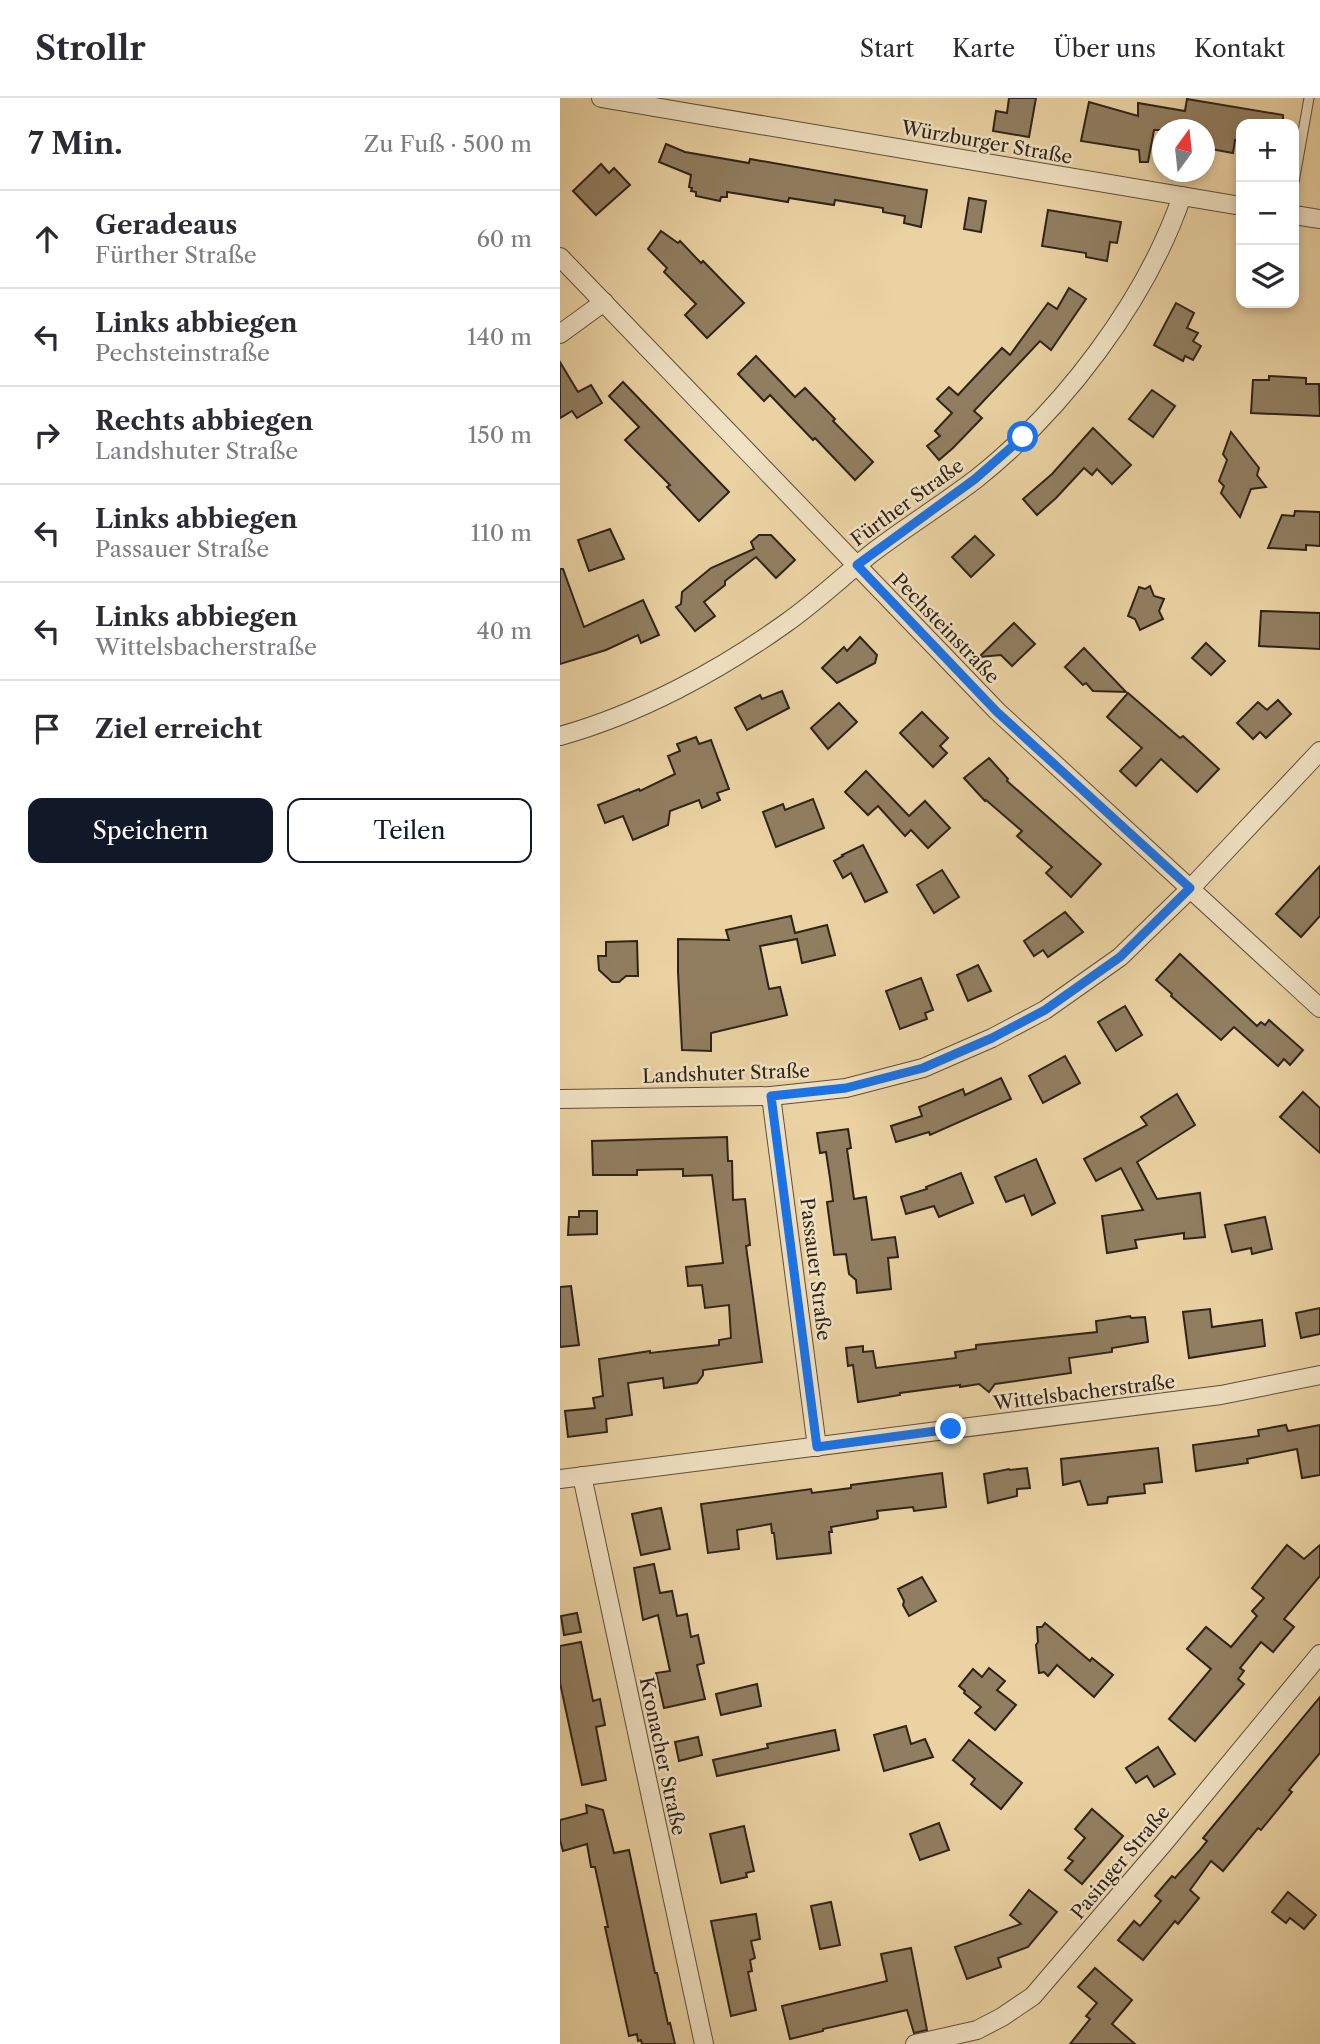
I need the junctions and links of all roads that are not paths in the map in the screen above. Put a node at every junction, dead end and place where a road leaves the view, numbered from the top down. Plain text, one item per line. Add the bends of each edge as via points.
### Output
1 (601, 98) edge
2 (1308, 98) edge
3 (1299, 152) edge
4 (1182, 196) junction
5 (1236, 205) edge
6 (1299, 216) edge
7 (1320, 219) edge
8 (560, 257) edge
9 (604, 302) junction
10 (560, 334) edge
11 (857, 565) junction
12 (560, 736) edge
13 (1320, 751) edge
14 (1190, 888) junction
15 (1320, 1008) edge
16 (771, 1096) junction
17 (560, 1099) edge
18 (1320, 1375) edge
19 (817, 1447) junction
20 (582, 1476) junction
21 (560, 1479) edge
22 (1320, 1654) edge
23 (704, 2044) edge
24 (915, 2044) edge

1 - 4 street, Würzburger Straße
2 - 3 lane
4 - 5 street, Würzburger Straße
4 - 11 street, Fürther Straße via 1139,288 1073,383 1023,437 975,479
6 - 7 street
8 - 9 street, Pechsteinstraße
9 - 10 street
9 - 11 street, Pechsteinstraße
11 - 12 street, Fürther Straße via 743,652 664,695
11 - 14 street, Pechsteinstraße via 997,712
13 - 14 street, Landshuter Straße
14 - 15 street, Pechsteinstraße
14 - 16 street, Landshuter Straße via 1120,957 1045,1010 992,1038 923,1068 846,1088
16 - 17 street, Landshuter Straße
16 - 19 street, Passauer Straße
18 - 19 street, Wittelsbacherstraße via 1221,1395
19 - 20 street, Wittelsbacherstraße
20 - 21 street, Wittelsbacherstraße
20 - 23 street, Kronacher Straße
22 - 24 street, Pasinger Straße via 1033,1996 977,2030

